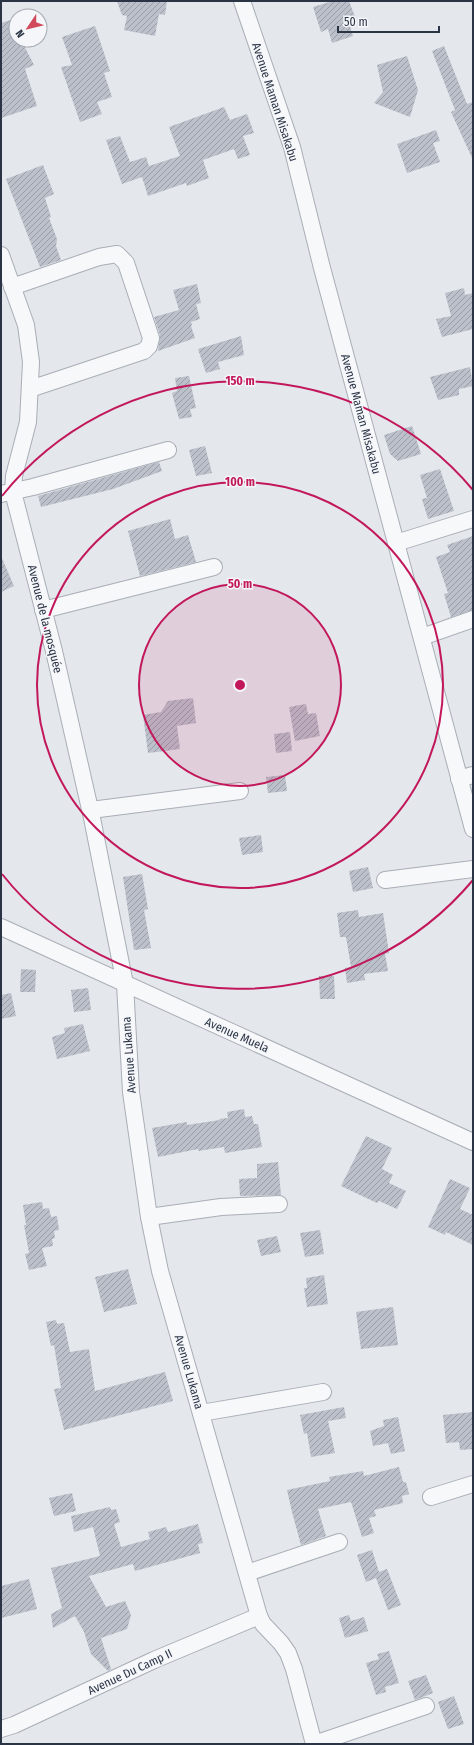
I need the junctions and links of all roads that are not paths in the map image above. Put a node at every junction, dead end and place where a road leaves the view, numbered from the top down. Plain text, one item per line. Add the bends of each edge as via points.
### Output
1 (242, 1) edge
2 (1, 255) edge
3 (12, 287) junction
4 (30, 389) junction
5 (168, 450) dead end
6 (7, 493) edge
7 (473, 519) edge
8 (396, 543) junction
9 (214, 567) dead end
10 (43, 610) junction
11 (473, 619) edge
12 (422, 637) junction
13 (466, 777) edge
14 (240, 791) dead end
15 (90, 810) junction
16 (473, 829) edge
17 (473, 869) edge
18 (385, 880) dead end
19 (1, 926) edge
20 (124, 984) junction
21 (473, 1142) edge
22 (279, 1204) dead end
23 (149, 1217) junction
24 (323, 1392) dead end
25 (201, 1413) junction
26 (473, 1484) edge
27 (431, 1497) dead end
28 (339, 1542) dead end
29 (247, 1574) junction
30 (259, 1616) junction
31 (426, 1706) dead end
32 (1, 1729) edge
33 (314, 1744) edge

1 - 8 street, Avenue Maman Misakabu via 292,147
2 - 3 street, Avenue de la mosquée
3 - 4 street, Avenue de la mosquée via 26,325 31,362
3 - 4 street via 117,254 126,263 151,338 149,346 144,351
4 - 6 street, Avenue de la mosquée via 28,422
5 - 6 street
6 - 10 street, Avenue de la mosquée
7 - 8 street
8 - 12 street, Avenue Maman Misakabu
9 - 10 street
10 - 15 street, Avenue de la mosquée
11 - 12 street
12 - 13 street, Avenue Maman Misakabu
13 - 16 street, Avenue Maman Misakabu
14 - 15 street
15 - 20 street, Avenue de la mosquée
17 - 18 street
19 - 20 street, Avenue Muela
20 - 21 street, Avenue Muela
20 - 23 street, Avenue Lukama via 131,1092
22 - 23 street via 221,1207
23 - 25 street, Avenue Lukama via 160,1271
24 - 25 street
25 - 29 street, Avenue Lukama
26 - 27 street
28 - 29 street
29 - 30 street, Avenue Lukama
30 - 32 street, Avenue Du Camp II
30 - 33 street, Avenue Lukama via 262,1624 288,1653
31 - 33 street

